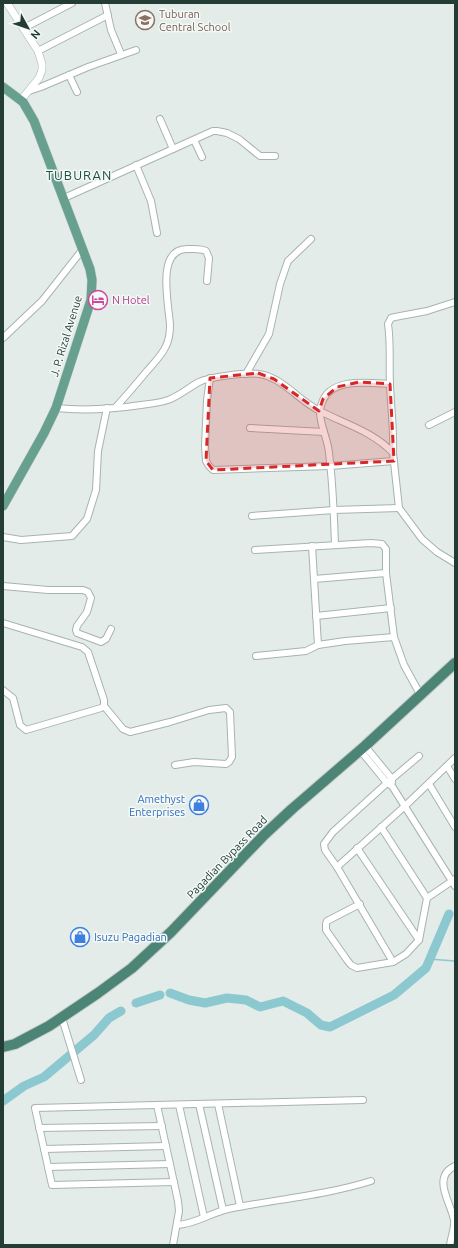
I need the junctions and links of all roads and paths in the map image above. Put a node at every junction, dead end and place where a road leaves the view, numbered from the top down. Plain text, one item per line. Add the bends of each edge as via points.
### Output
1 (8, 3) edge
2 (72, 3) edge
3 (105, 3) edge
4 (108, 15) junction
5 (24, 28) junction
6 (136, 50) dead end
7 (38, 51) junction
8 (120, 54) junction
9 (69, 75) junction
10 (3, 87) edge
11 (29, 91) junction
12 (77, 92) dead end
13 (21, 100) junction
14 (160, 119) dead end
15 (194, 140) junction
16 (173, 149) junction
17 (274, 156) dead end
18 (202, 157) dead end
19 (136, 165) junction
20 (64, 198) junction
21 (157, 233) dead end
22 (311, 239) dead end
23 (83, 250) junction
24 (207, 281) dead end
25 (455, 302) edge
26 (3, 338) edge
27 (246, 374) junction
28 (210, 378) junction
29 (390, 384) junction
30 (56, 408) junction
31 (107, 408) junction
32 (115, 408) junction
33 (319, 411) junction
34 (455, 412) edge
35 (429, 425) dead end
36 (250, 428) dead end
37 (324, 432) junction
38 (393, 453) junction
39 (394, 461) junction
40 (330, 466) junction
41 (3, 506) edge
42 (400, 508) junction
43 (334, 510) junction
44 (252, 516) dead end
45 (3, 537) edge
46 (335, 545) junction
47 (312, 546) junction
48 (255, 550) dead end
49 (455, 563) edge
50 (386, 574) junction
51 (314, 579) junction
52 (3, 586) edge
53 (391, 608) junction
54 (316, 616) junction
55 (3, 623) edge
56 (111, 629) dead end
57 (394, 637) junction
58 (318, 645) junction
59 (256, 656) dead end
60 (455, 663) edge
61 (3, 690) edge
62 (421, 696) junction
63 (104, 706) junction
64 (362, 748) junction
65 (419, 756) dead end
66 (455, 758) edge
67 (175, 765) dead end
68 (447, 766) junction
69 (455, 779) edge
70 (390, 782) junction
71 (429, 784) junction
72 (405, 806) junction
73 (381, 827) junction
74 (455, 827) edge
75 (358, 848) junction
76 (337, 867) junction
77 (454, 882) edge
78 (427, 898) junction
79 (360, 904) junction
80 (419, 940) junction
81 (393, 962) junction
82 (62, 1018) junction
83 (3, 1047) edge
84 (81, 1080) dead end
85 (363, 1100) dead end
86 (179, 1104) junction
87 (199, 1104) junction
88 (218, 1104) junction
89 (157, 1105) junction
90 (162, 1126) junction
91 (39, 1128) junction
92 (166, 1146) junction
93 (44, 1149) junction
94 (170, 1164) junction
95 (455, 1166) edge
96 (48, 1167) junction
97 (371, 1181) dead end
98 (174, 1182) junction
99 (240, 1206) junction
100 (223, 1210) junction
101 (204, 1217) junction
102 (177, 1225) junction
103 (173, 1245) edge
104 (450, 1245) edge

1 - 5 street
2 - 5 street
3 - 4 street
4 - 7 street
4 - 8 street
5 - 7 street
6 - 8 street
7 - 11 street via 42,70
8 - 9 street
9 - 11 street
9 - 12 street
10 - 13 main road, J. P. Rizal Avenue
11 - 13 street
13 - 20 main road, J. P. Rizal Avenue via 34,120
14 - 16 street
15 - 16 street
15 - 17 street via 217,131 244,141 260,156
15 - 18 street
16 - 19 street
19 - 20 street
19 - 21 street via 151,201
20 - 23 main road, J. P. Rizal Avenue
22 - 27 street via 288,261 269,334
23 - 26 street via 42,301
23 - 30 main road, J. P. Rizal Avenue via 92,280 91,300
24 - 32 street via 209,258 206,251 185,248 175,252 168,268 170,326 166,346 154,364
25 - 29 street via 389,320
27 - 28 street
27 - 33 street via 258,373 274,379
28 - 32 street via 168,400
28 - 40 street via 205,446 206,461 213,470
29 - 33 street via 359,382 337,387 323,399
29 - 38 street
30 - 31 street
30 - 41 main road, J. P. Rizal Avenue
31 - 32 street
31 - 45 street via 98,451 96,490 87,519 72,536 21,540
33 - 37 street
33 - 38 street via 379,440
34 - 35 street
36 - 37 street
37 - 40 street
38 - 39 street
39 - 40 street
39 - 42 street
40 - 43 street
42 - 43 street
42 - 49 street via 422,539
43 - 44 street
43 - 46 street
46 - 47 street
46 - 50 street via 382,544 386,549
47 - 48 street
47 - 51 street
50 - 51 street
50 - 53 street
51 - 54 street
52 - 56 street via 83,590 88,592 91,598 77,626 77,633 101,642 106,639
53 - 54 street
53 - 57 street
54 - 58 street
55 - 63 street via 82,647 88,652
57 - 58 street
57 - 62 street via 404,665
58 - 59 street via 306,651
60 - 62 highway, Pagadian Bypass Road
61 - 63 street via 13,698 20,725 26,730
62 - 64 highway, Pagadian Bypass Road
63 - 67 street via 123,729 130,732 219,708 230,712 232,757 229,762
64 - 70 street
64 - 82 highway, Pagadian Bypass Road via 264,835 147,955 118,979
65 - 70 street
66 - 68 street
68 - 69 street
68 - 71 street
70 - 72 street
70 - 76 street via 326,839 325,850
71 - 72 street
71 - 74 street
72 - 73 street
72 - 77 street
73 - 75 street
73 - 78 street
75 - 76 street
75 - 80 street
76 - 79 street
77 - 78 street
78 - 80 street
79 - 81 street
79 - 81 street via 327,921 326,930 351,965 357,968
80 - 81 street via 406,954
82 - 83 highway, Pagadian Bypass Road via 15,1044
82 - 84 street
85 - 88 street
86 - 87 street
86 - 89 street
86 - 101 street
87 - 88 street
87 - 100 street
88 - 99 street
89 - 90 street
89 - 91 street via 35,1108
90 - 91 street
90 - 92 street
91 - 93 street
92 - 93 street
92 - 94 street
93 - 96 street
94 - 96 street
94 - 98 street
95 - 104 street via 448,1171 444,1183 444,1194 454,1222
96 - 98 street via 52,1185
97 - 99 street via 328,1193
98 - 102 street via 179,1211
99 - 100 street
100 - 101 street
101 - 102 street
102 - 103 street

